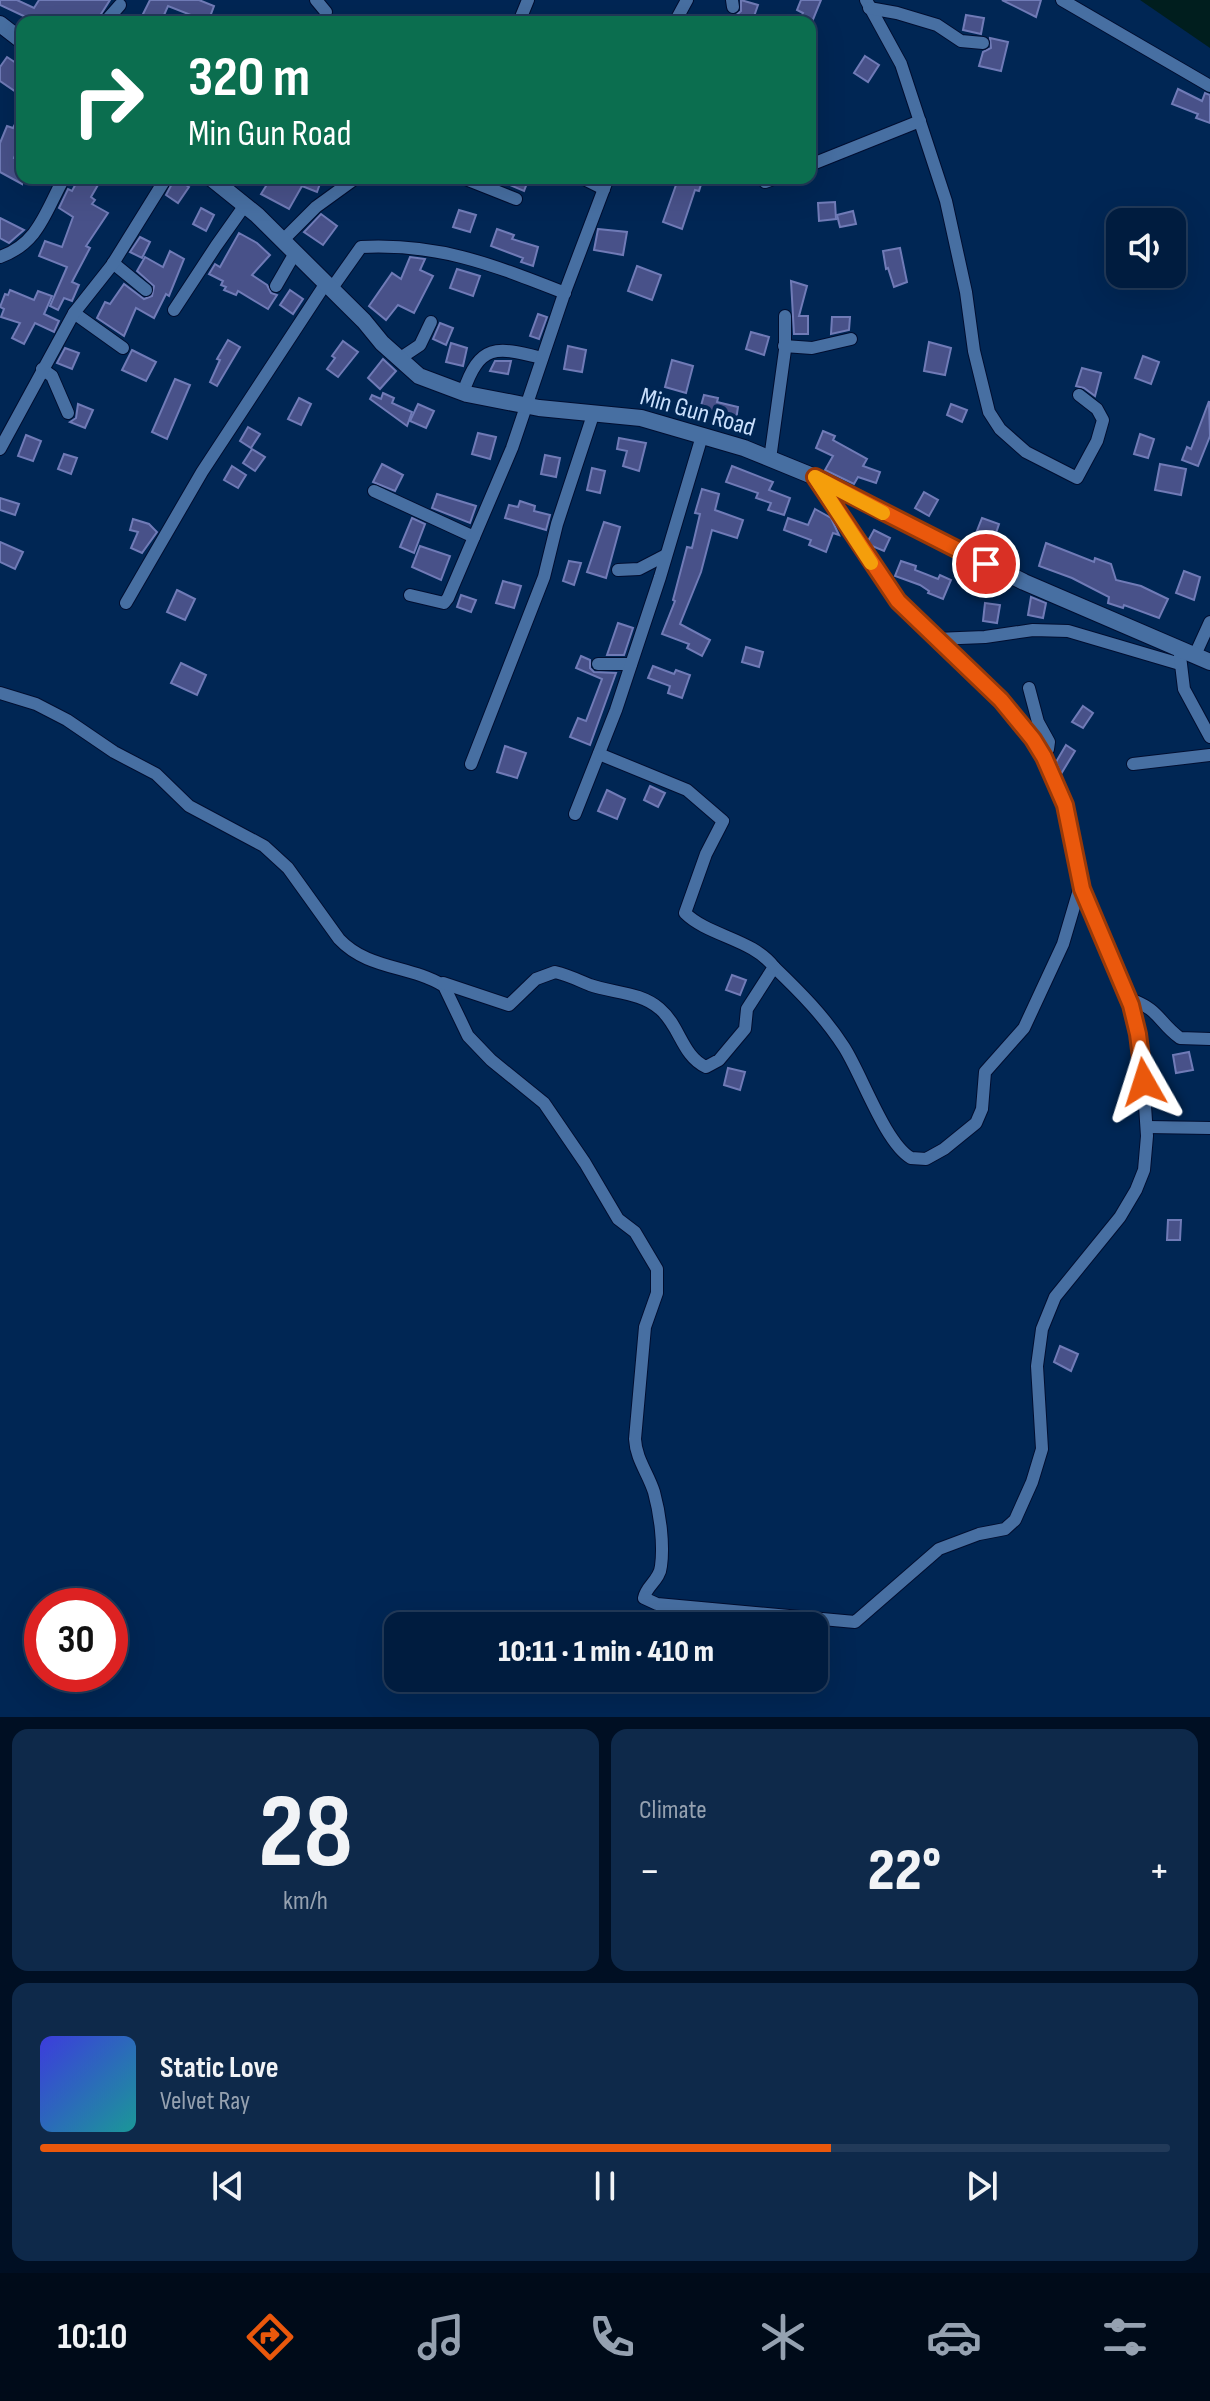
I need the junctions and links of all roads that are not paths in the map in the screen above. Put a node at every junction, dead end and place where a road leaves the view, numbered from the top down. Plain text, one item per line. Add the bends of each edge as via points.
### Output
1 (316, 0) edge
2 (1062, 0) edge
3 (868, 4) edge
4 (120, 5) dead end
5 (326, 12) dead end
6 (110, 16) edge
7 (0, 24) edge
8 (16, 36) edge
9 (983, 43) dead end
10 (1210, 86) edge
11 (920, 121) junction
12 (816, 163) edge
13 (61, 184) edge
14 (162, 184) edge
15 (219, 184) edge
16 (348, 184) edge
17 (478, 184) edge
18 (606, 184) edge
19 (516, 199) dead end
20 (245, 205) junction
21 (283, 240) junction
22 (295, 253) junction
23 (0, 257) edge
24 (113, 263) junction
25 (276, 286) dead end
26 (329, 286) junction
27 (146, 290) dead end
28 (565, 293) junction
29 (174, 310) dead end
30 (74, 313) junction
31 (785, 316) dead end
32 (431, 322) dead end
33 (851, 339) dead end
34 (784, 346) junction
35 (123, 348) dead end
36 (542, 358) junction
37 (399, 359) junction
38 (42, 369) junction
39 (463, 393) junction
40 (1079, 395) dead end
41 (528, 406) junction
42 (594, 412) junction
43 (68, 413) dead end
44 (702, 436) junction
45 (0, 449) edge
46 (770, 459) junction
47 (815, 477) junction
48 (374, 491) dead end
49 (474, 537) junction
50 (666, 555) junction
51 (618, 570) dead end
52 (410, 595) dead end
53 (126, 603) dead end
54 (1210, 622) edge
55 (935, 639) junction
56 (1191, 657) edge
57 (598, 664) dead end
58 (631, 664) junction
59 (1029, 688) dead end
60 (0, 693) edge
61 (1210, 737) edge
62 (599, 754) junction
63 (1210, 755) edge
64 (1044, 757) junction
65 (471, 764) dead end
66 (1133, 764) dead end
67 (575, 814) dead end
68 (1081, 883) junction
69 (774, 967) junction
70 (438, 982) junction
71 (1129, 999) junction
72 (1210, 1039) edge
73 (1147, 1127) junction
74 (1210, 1128) edge

1 - 5 street
2 - 10 street
3 - 9 street via 937,25 961,41
3 - 11 street via 901,64
4 - 6 street
7 - 8 street
11 - 12 street
11 - 40 street via 954,230 981,386 994,421 1026,452 1077,478 1103,420
13 - 23 street via 33,235
14 - 24 street
15 - 20 street, Min Gun Road
16 - 21 street
17 - 19 street
18 - 28 street
20 - 21 street, Min Gun Road
20 - 29 street
21 - 22 street, Min Gun Road
22 - 25 street
22 - 26 street, Min Gun Road
24 - 27 street
24 - 30 street
26 - 28 street via 361,247 410,247 463,256
26 - 37 street, Min Gun Road
26 - 53 street via 202,472
28 - 36 street
30 - 35 street
30 - 38 street
31 - 34 street
32 - 37 street via 420,345
33 - 34 street via 812,348
34 - 46 street
36 - 39 street via 497,349 487,353 472,369
36 - 41 street
37 - 39 street, Min Gun Road via 419,376
38 - 43 street via 52,376
38 - 45 street
39 - 41 street, Min Gun Road
41 - 42 street, Min Gun Road
41 - 49 street
42 - 44 street, Min Gun Road via 641,418
42 - 65 street via 544,577
44 - 46 street, Min Gun Road
44 - 50 street
46 - 47 street, Min Gun Road
47 - 55 street via 881,579
47 - 56 street, Min Gun Road via 1024,582
48 - 49 street
49 - 52 street via 446,602
50 - 51 street via 639,569
50 - 58 street
54 - 56 street
55 - 56 street via 1048,629
55 - 64 street via 1001,700
56 - 61 street via 1184,689
57 - 58 street
58 - 62 street
59 - 64 street via 1049,742
60 - 70 street via 67,720 156,774 189,806 264,846 280,858 339,939 358,955
62 - 67 street
62 - 69 street via 687,790 721,818 685,915 743,944
63 - 66 street
64 - 68 street via 1065,805
68 - 69 street via 1063,944 1024,1028 985,1072 980,1117 926,1159 911,1158 895,1144 821,1013
68 - 71 street
69 - 70 street via 747,1009 745,1029 710,1067 693,1058 674,1025 652,1004 567,974 543,974 509,1005
70 - 73 street via 450,995 468,1036 551,1112 618,1219 635,1232 657,1269 657,1293 643,1340 635,1439 654,1493 661,1569 644,1598 657,1604 855,1622 939,1549 1011,1525 1042,1449 1037,1366 1042,1329 1055,1297 1136,1190
71 - 72 street via 1157,1013 1180,1038
71 - 73 street via 1142,1060
73 - 74 street

